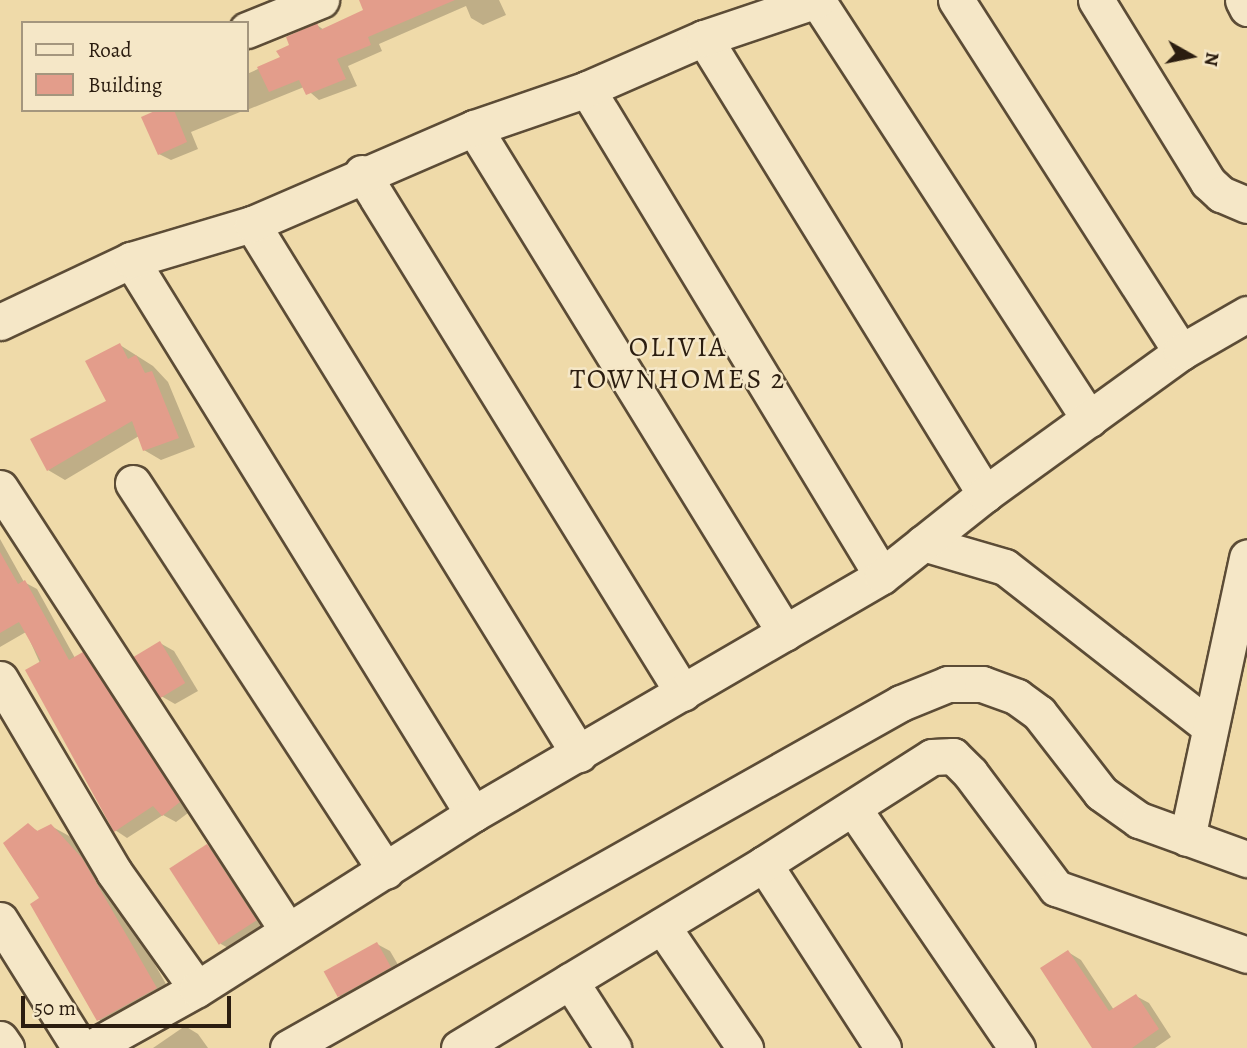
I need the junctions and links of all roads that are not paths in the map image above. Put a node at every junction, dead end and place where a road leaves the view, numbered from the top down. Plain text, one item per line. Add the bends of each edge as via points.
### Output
1 (321, 0) edge
2 (817, 0) edge
3 (956, 0) edge
4 (1096, 0) edge
5 (1243, 0) edge
6 (1247, 8) edge
7 (248, 30) edge
8 (704, 37) junction
9 (587, 89) junction
10 (474, 128) junction
11 (362, 173) junction
12 (1247, 205) edge
13 (252, 224) junction
14 (131, 260) junction
15 (1247, 314) edge
16 (0, 322) edge
17 (1181, 352) junction
18 (1089, 419) junction
19 (133, 483) dead end
20 (0, 488) edge
21 (985, 494) junction
22 (923, 543) junction
23 (1247, 557) edge
24 (881, 576) junction
25 (785, 633) junction
26 (0, 679) edge
27 (683, 692) junction
28 (1210, 727) junction
29 (579, 754) junction
30 (853, 808) junction
31 (473, 814) junction
32 (1187, 838) junction
33 (1247, 859) edge
34 (764, 864) junction
35 (386, 871) junction
36 (0, 920) edge
37 (662, 926) junction
38 (286, 929) junction
39 (1247, 955) edge
40 (570, 981) junction
41 (197, 989) junction
42 (0, 1039) edge
43 (468, 1046) edge
44 (6, 1048) edge
45 (80, 1048) edge
46 (91, 1048) edge
47 (288, 1048) edge
48 (613, 1048) edge
49 (745, 1048) edge
50 (883, 1048) edge
51 (1017, 1048) edge

1 - 7 street
2 - 8 street
2 - 18 street
3 - 17 street
4 - 12 street via 1208,182 1221,194
5 - 6 street
8 - 9 street
8 - 21 street
9 - 10 street
9 - 24 street
10 - 11 street
10 - 25 street
11 - 13 street
11 - 27 street
13 - 14 street
13 - 29 street
14 - 16 street
14 - 31 street
15 - 17 street
17 - 18 street
18 - 21 street
19 - 35 street
20 - 38 street
21 - 22 street
22 - 24 street
22 - 28 street via 1005,567
23 - 28 street
24 - 25 street
25 - 27 street
26 - 41 street via 114,872
27 - 29 street
28 - 32 street
29 - 31 street
30 - 34 street
30 - 39 street via 932,757 953,756 1056,888
30 - 51 street
31 - 35 street
32 - 33 street
32 - 47 street via 1139,820 1101,793 1039,713 1017,697 982,684 948,684 901,703
34 - 37 street
34 - 50 street
35 - 38 street
36 - 45 street
37 - 40 street
37 - 49 street
38 - 41 street
40 - 43 street
40 - 48 street
41 - 46 street
42 - 44 street

